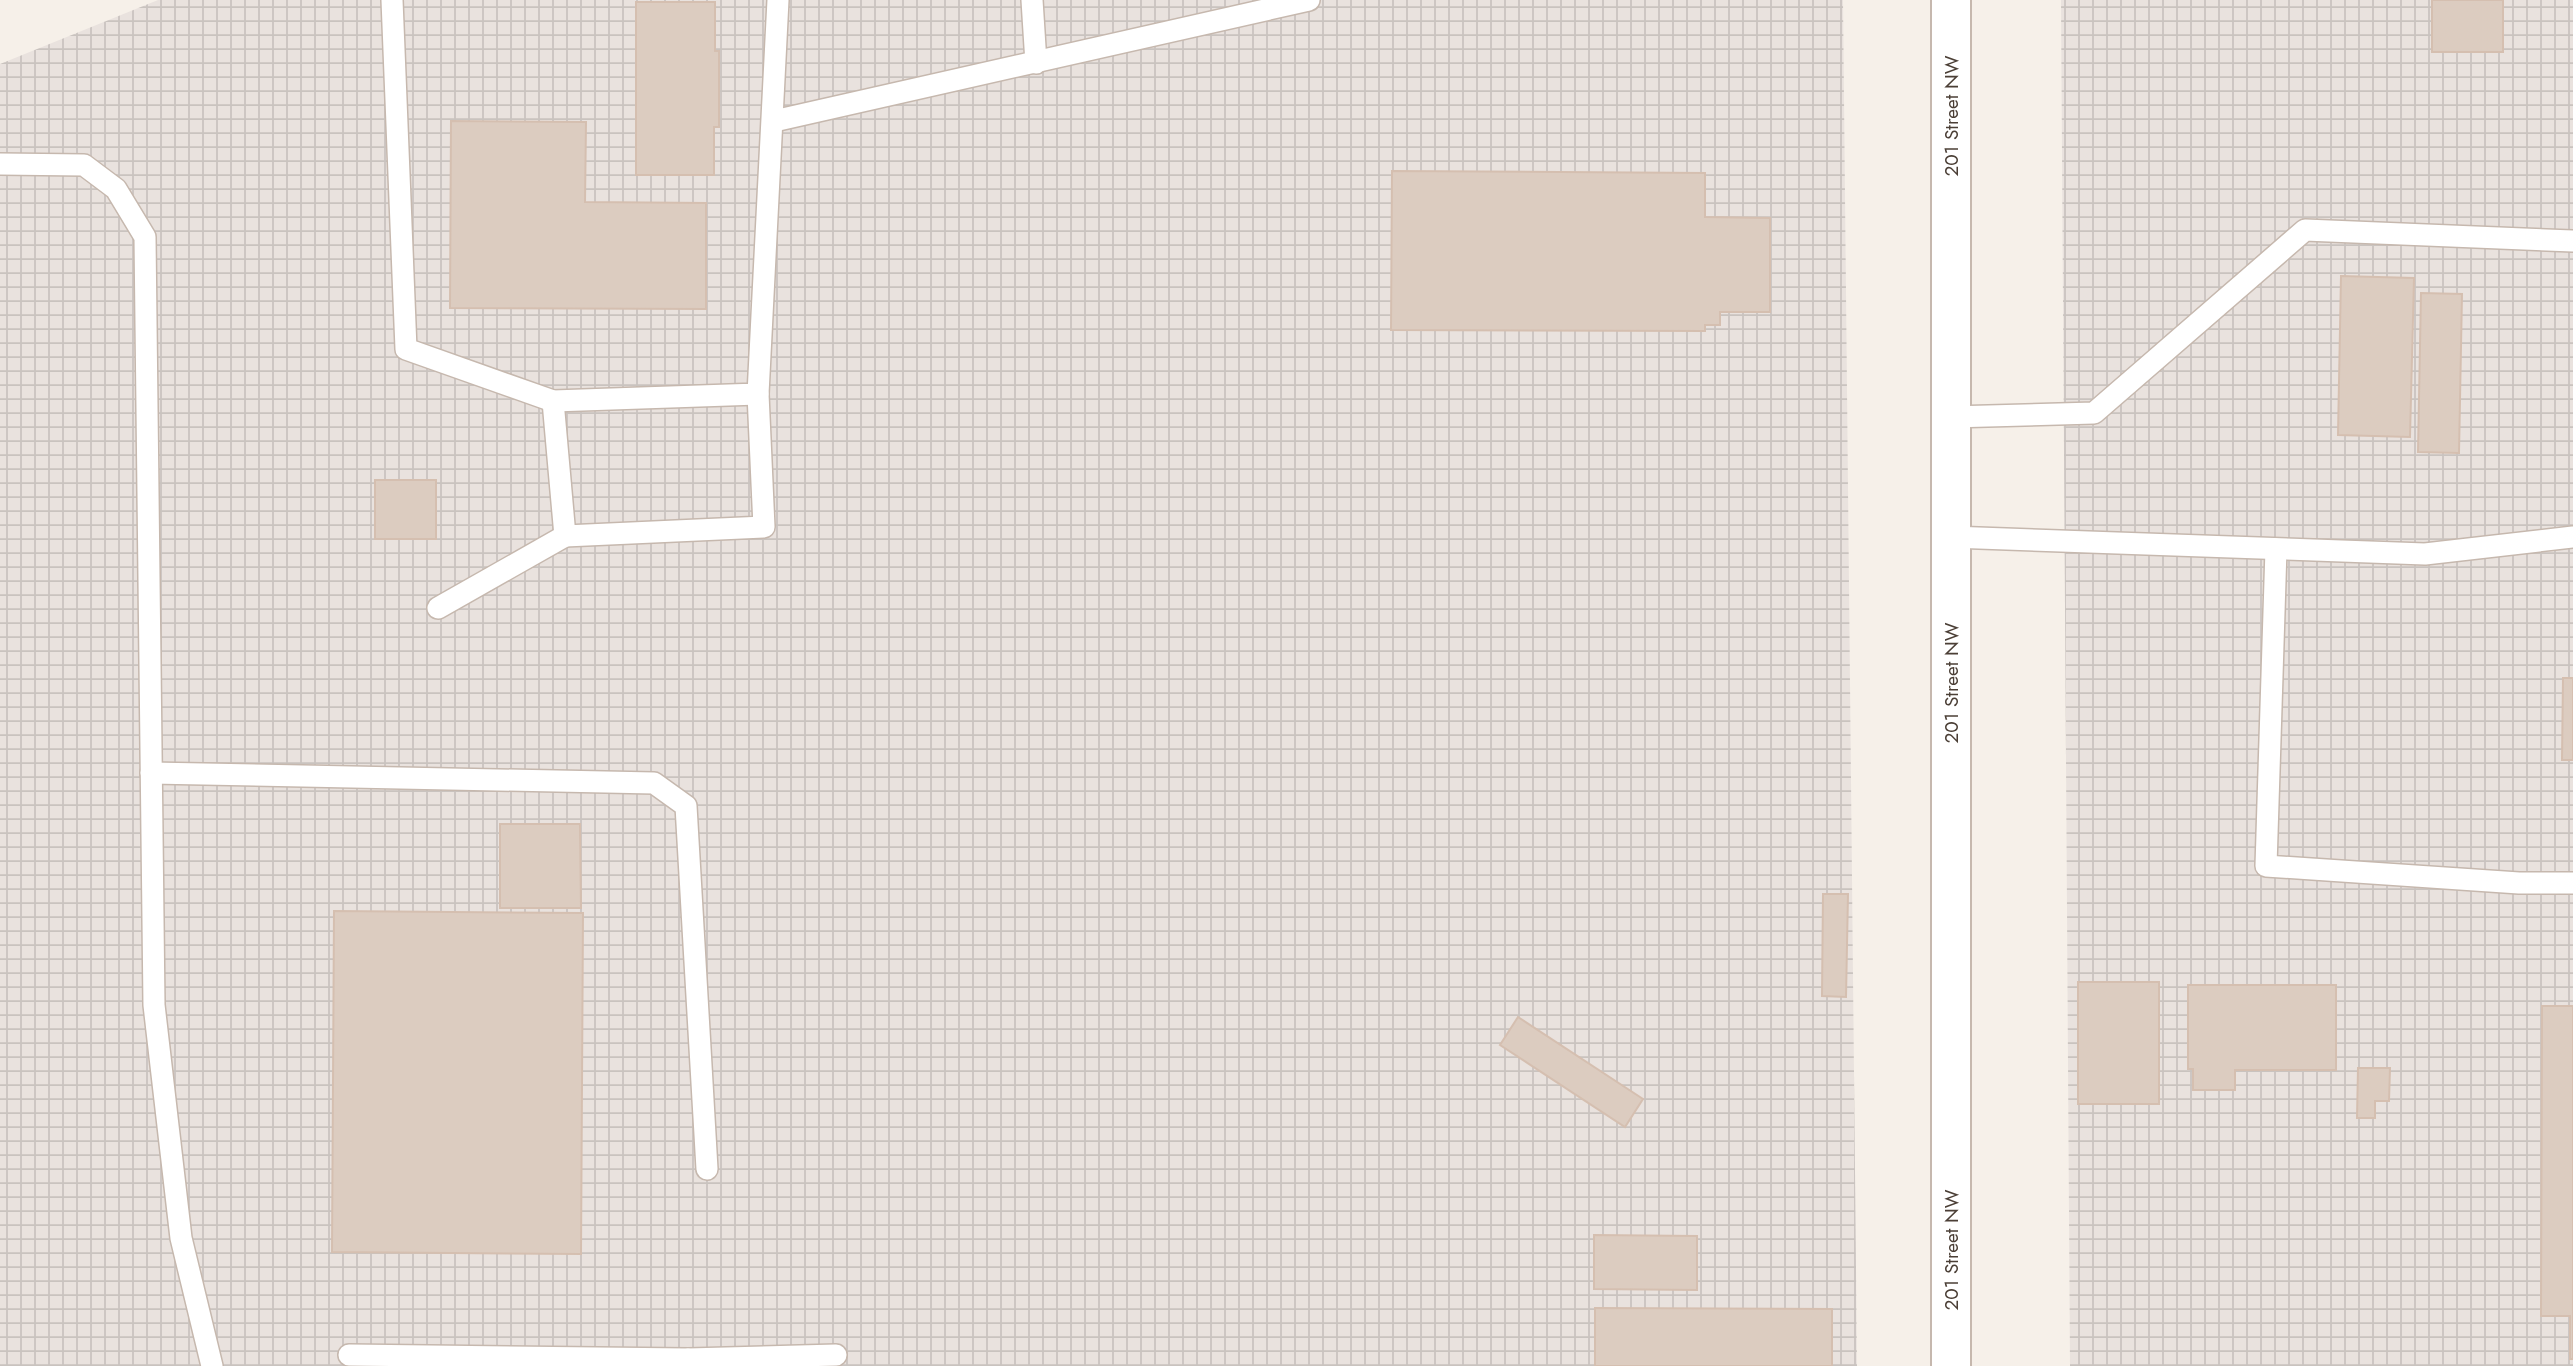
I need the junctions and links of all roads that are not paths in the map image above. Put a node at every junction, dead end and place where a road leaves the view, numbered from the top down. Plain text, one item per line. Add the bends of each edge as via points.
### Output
1 (392, 0) edge
2 (778, 0) edge
3 (1032, 0) edge
4 (1309, 0) edge
5 (1951, 0) edge
6 (1036, 63) junction
7 (774, 121) junction
8 (0, 164) edge
9 (2573, 241) edge
10 (758, 394) junction
11 (553, 401) junction
12 (1951, 417) junction
13 (565, 536) junction
14 (1951, 537) junction
15 (2573, 537) edge
16 (2276, 549) junction
17 (438, 608) dead end
18 (151, 773) junction
19 (2573, 883) edge
20 (707, 1169) dead end
21 (349, 1355) dead end
22 (836, 1355) dead end
23 (688, 1362) edge
24 (212, 1366) edge
25 (1951, 1366) edge

1 - 11 lane via 406,349
2 - 7 lane
3 - 6 lane
4 - 6 lane
5 - 12 street, 201 Street NW
6 - 7 lane
7 - 10 lane
8 - 18 lane via 84,165 116,189 145,237
9 - 12 lane via 2305,230 2094,413
10 - 11 lane
10 - 13 lane via 764,527
11 - 13 lane
12 - 14 street, 201 Street NW
13 - 17 lane
14 - 16 lane
14 - 25 street, 201 Street NW
15 - 16 lane via 2425,554
16 - 19 lane via 2266,866
18 - 20 lane via 654,783 686,806
18 - 24 lane via 154,1005 181,1238
21 - 23 lane
22 - 23 lane

